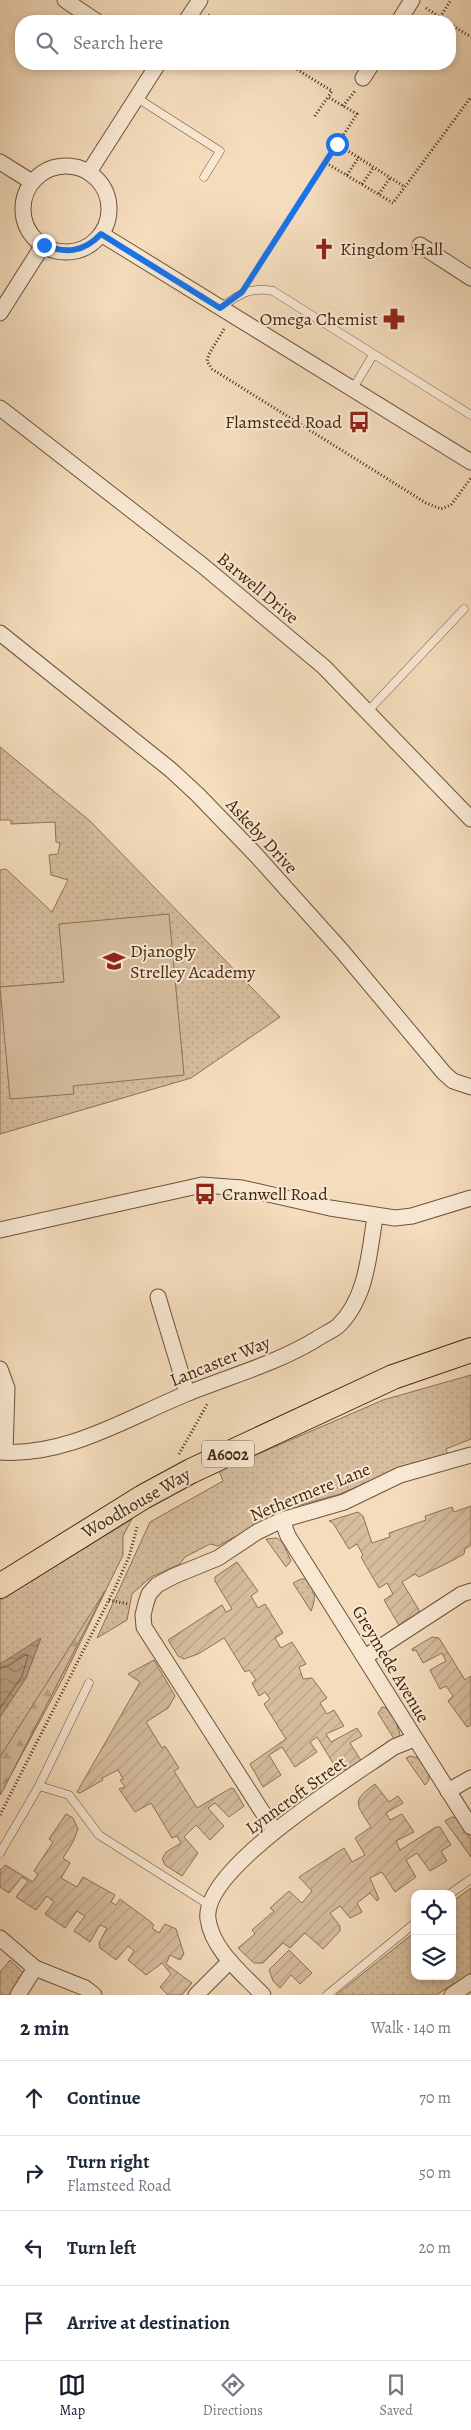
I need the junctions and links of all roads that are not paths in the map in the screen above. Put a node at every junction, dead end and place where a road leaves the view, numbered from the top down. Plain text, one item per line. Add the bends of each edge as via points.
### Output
1 (65, 0) edge
2 (200, 0) edge
3 (417, 2) edge
4 (87, 15) edge
5 (190, 15) edge
6 (405, 15) edge
7 (153, 70) edge
8 (368, 70) edge
9 (363, 78) dead end
10 (137, 98) junction
11 (0, 162) edge
12 (89, 172) junction
13 (204, 177) dead end
14 (32, 182) junction
15 (101, 234) junction
16 (44, 245) junction
17 (420, 245) dead end
18 (471, 278) edge
19 (226, 312) junction
20 (0, 313) edge
21 (373, 355) junction
22 (352, 390) junction
23 (0, 408) edge
24 (471, 415) edge
25 (471, 462) edge
26 (464, 609) dead end
27 (0, 633) edge
28 (368, 711) junction
29 (471, 819) edge
30 (471, 1087) edge
31 (471, 1198) edge
32 (375, 1217) junction
33 (0, 1230) edge
34 (158, 1297) dead end
35 (471, 1350) edge
36 (0, 1369) edge
37 (187, 1393) junction
38 (2, 1452) edge
39 (471, 1455) edge
40 (282, 1520) junction
41 (0, 1586) edge
42 (471, 1591) edge
43 (365, 1657) junction
44 (89, 1683) dead end
45 (414, 1739) junction
46 (471, 1778) edge
47 (39, 1786) junction
48 (448, 1791) junction
49 (471, 1827) edge
50 (274, 1830) junction
51 (0, 1853) edge
52 (471, 1879) edge
53 (456, 1890) edge
54 (209, 1905) junction
55 (411, 1926) edge
56 (0, 1938) edge
57 (230, 1961) junction
58 (35, 1968) junction
59 (471, 1982) edge
60 (18, 1995) edge
61 (94, 1995) edge
62 (196, 1995) edge
63 (263, 1995) edge
64 (327, 1995) edge
65 (452, 1995) edge

1 - 4 street
2 - 5 street
3 - 6 street
7 - 10 street
8 - 9 street
10 - 12 street
10 - 13 lane via 220,151
11 - 14 street
12 - 14 street via 74,166 58,166
12 - 15 street via 102,184 109,201 107,223
14 - 16 street via 24,201 24,216 29,230
15 - 16 street via 82,249 69,252
15 - 19 street
16 - 20 street
17 - 18 street
19 - 21 lane via 242,292 273,291
19 - 22 street
21 - 22 lane
21 - 24 lane
22 - 25 street
23 - 28 street, Barwell Drive via 202,565 324,667
26 - 28 lane
27 - 30 street, Askeby Drive via 198,795 336,944 444,1073 453,1081
28 - 29 street, Barwell Drive
31 - 32 street via 412,1216
32 - 33 street via 242,1188 202,1184
32 - 37 street, Lancaster Way via 362,1290 338,1326 295,1352
34 - 37 street
35 - 41 main road, Woodhouse Way / A6002 via 393,1377 191,1471
36 - 38 street via 6,1388
37 - 38 street, Lancaster Way via 134,1418 69,1442 32,1451
39 - 40 street, Nethermere Lane via 400,1476 344,1502
40 - 43 street, Greymede Avenue via 288,1536
40 - 50 street, Nethermere Lane via 256,1532 218,1558 157,1585 148,1594 143,1615 144,1628
42 - 43 street
43 - 45 street, Greymede Avenue
44 - 47 lane
45 - 48 street, Greymede Avenue
45 - 50 street, Lynncroft Street via 394,1748
46 - 48 street
47 - 51 lane
47 - 54 lane via 68,1795 99,1835
48 - 49 street, Greymede Avenue
50 - 54 street, Lynncroft Street via 245,1856 216,1890
52 - 53 lane
54 - 57 street via 207,1918 215,1942
55 - 64 lane
56 - 58 street
57 - 62 street
57 - 63 street
58 - 60 street
58 - 61 street
59 - 65 street

